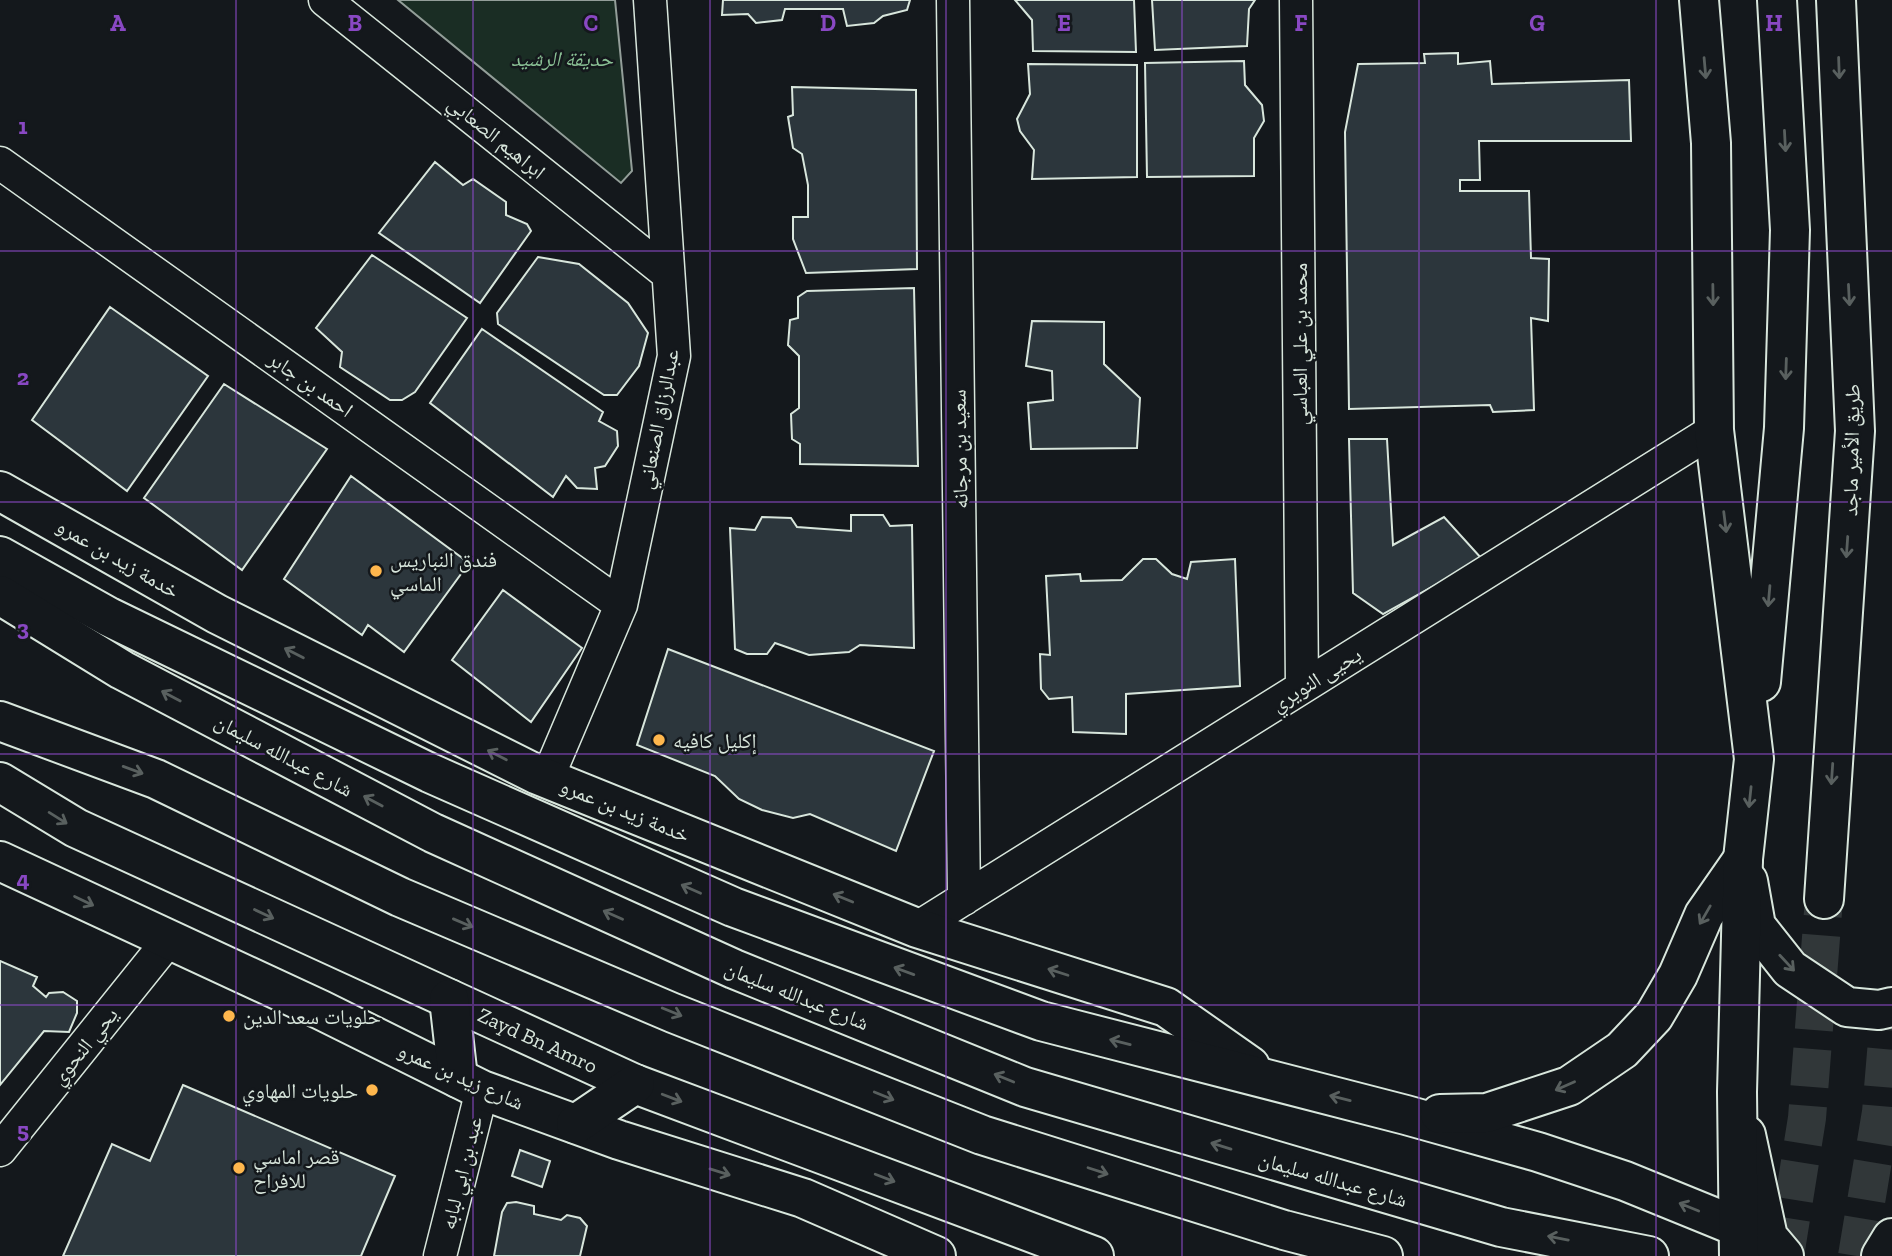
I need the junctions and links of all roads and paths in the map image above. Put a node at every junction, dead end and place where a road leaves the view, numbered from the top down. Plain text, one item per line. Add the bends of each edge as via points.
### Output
1 (325, 0) edge
2 (650, 0) edge
3 (953, 0) edge
4 (1296, 0) edge
5 (1699, 0) edge
6 (1777, 0) edge
7 (1836, 0) edge
8 (0, 163) edge
9 (668, 274) junction
10 (1714, 430) junction
11 (0, 491) edge
12 (0, 556) edge
13 (0, 596) edge
14 (621, 605) junction
15 (1302, 687) junction
16 (0, 721) edge
17 (1754, 759) junction
18 (547, 779) junction
19 (0, 782) edge
20 (1743, 859) junction
21 (0, 861) edge
22 (964, 898) junction
23 (1824, 899) tunnel mouth
24 (917, 928) junction
25 (168, 941) junction
26 (449, 999) junction
27 (1892, 1007) edge
28 (1269, 1080) junction
29 (470, 1084) junction
30 (635, 1084) junction
31 (1737, 1091) junction
32 (1406, 1115) junction
33 (576, 1124) junction
34 (0, 1150) edge
35 (1892, 1238) edge
36 (1739, 1241) edge
37 (440, 1256) edge
38 (936, 1256) edge
39 (1094, 1256) edge
40 (1383, 1256) edge
41 (1649, 1256) edge
42 (1764, 1256) edge
43 (1784, 1256) edge
44 (1881, 1256) edge

1 - 9 street, ابراهيم الصعابي
2 - 9 street, عبدالرزاق الصنعاني
3 - 22 street, سعيد بن مرجانه
4 - 15 street, محمد بن علي العباسي
5 -> 10 main road via 1711,143
6 -> 17 main road via 1790,230 1785,415
7 -> 23 main road, طريق الأمير ماجد via 1855,430
8 - 14 street, احمد بن جابر
9 - 14 street, عبدالرزاق الصنعاني via 674,356
10 - 15 street, يحيى النويري
10 -> 17 main road
18 -> 11 main road, خدمة زيد بن عمرو via 217,614
28 -> 12 main road via 1041,1021 733,907 418,767 109,617
41 -> 13 main road, شارع عبدالله سليمان via 1501,1227 1025,1087 734,969 433,833 122,670
14 - 18 street, عبدالرزاق الصنعاني
15 - 22 street, يحيى النويري
16 -> 40 main road via 156,779 400,897 673,1013 982,1135 1284,1230
17 -> 20 main road
24 -> 18 main road, خدمة زيد بن عمرو
19 -> 26 main road, Zayd Bn Amro via 76,828
20 -> 27 main road via 1756,926 1790,969 1847,1007
20 - 31 main road
20 -> 32 main road via 1704,915 1654,1016 1622,1050 1569,1086 1486,1113
21 -> 25 main road, شارع زيد بن عمرو
22 - 24 street, يحيى النويري
28 -> 24 main road, خدمة زيد بن عمرو via 1166,1007
25 - 29 main road, شارع زيد بن عمرو
25 - 34 street, يحي النحوي
26 - 29 main road
26 - 30 main road, Zayd Bn Amro
32 -> 28 main road
29 - 33 main road, شارع زيد بن عمرو
29 - 37 street, عبد بن ابي لبابه
30 - 33 main road
30 -> 39 main road, Zayd Bn Amro
31 - 36 main road
31 - 43 main road via 1769,1237
36 -> 32 main road via 1563,1160
33 -> 38 main road, شارع زيد بن عمرو via 803,1198
35 - 44 main road
36 - 42 main road

